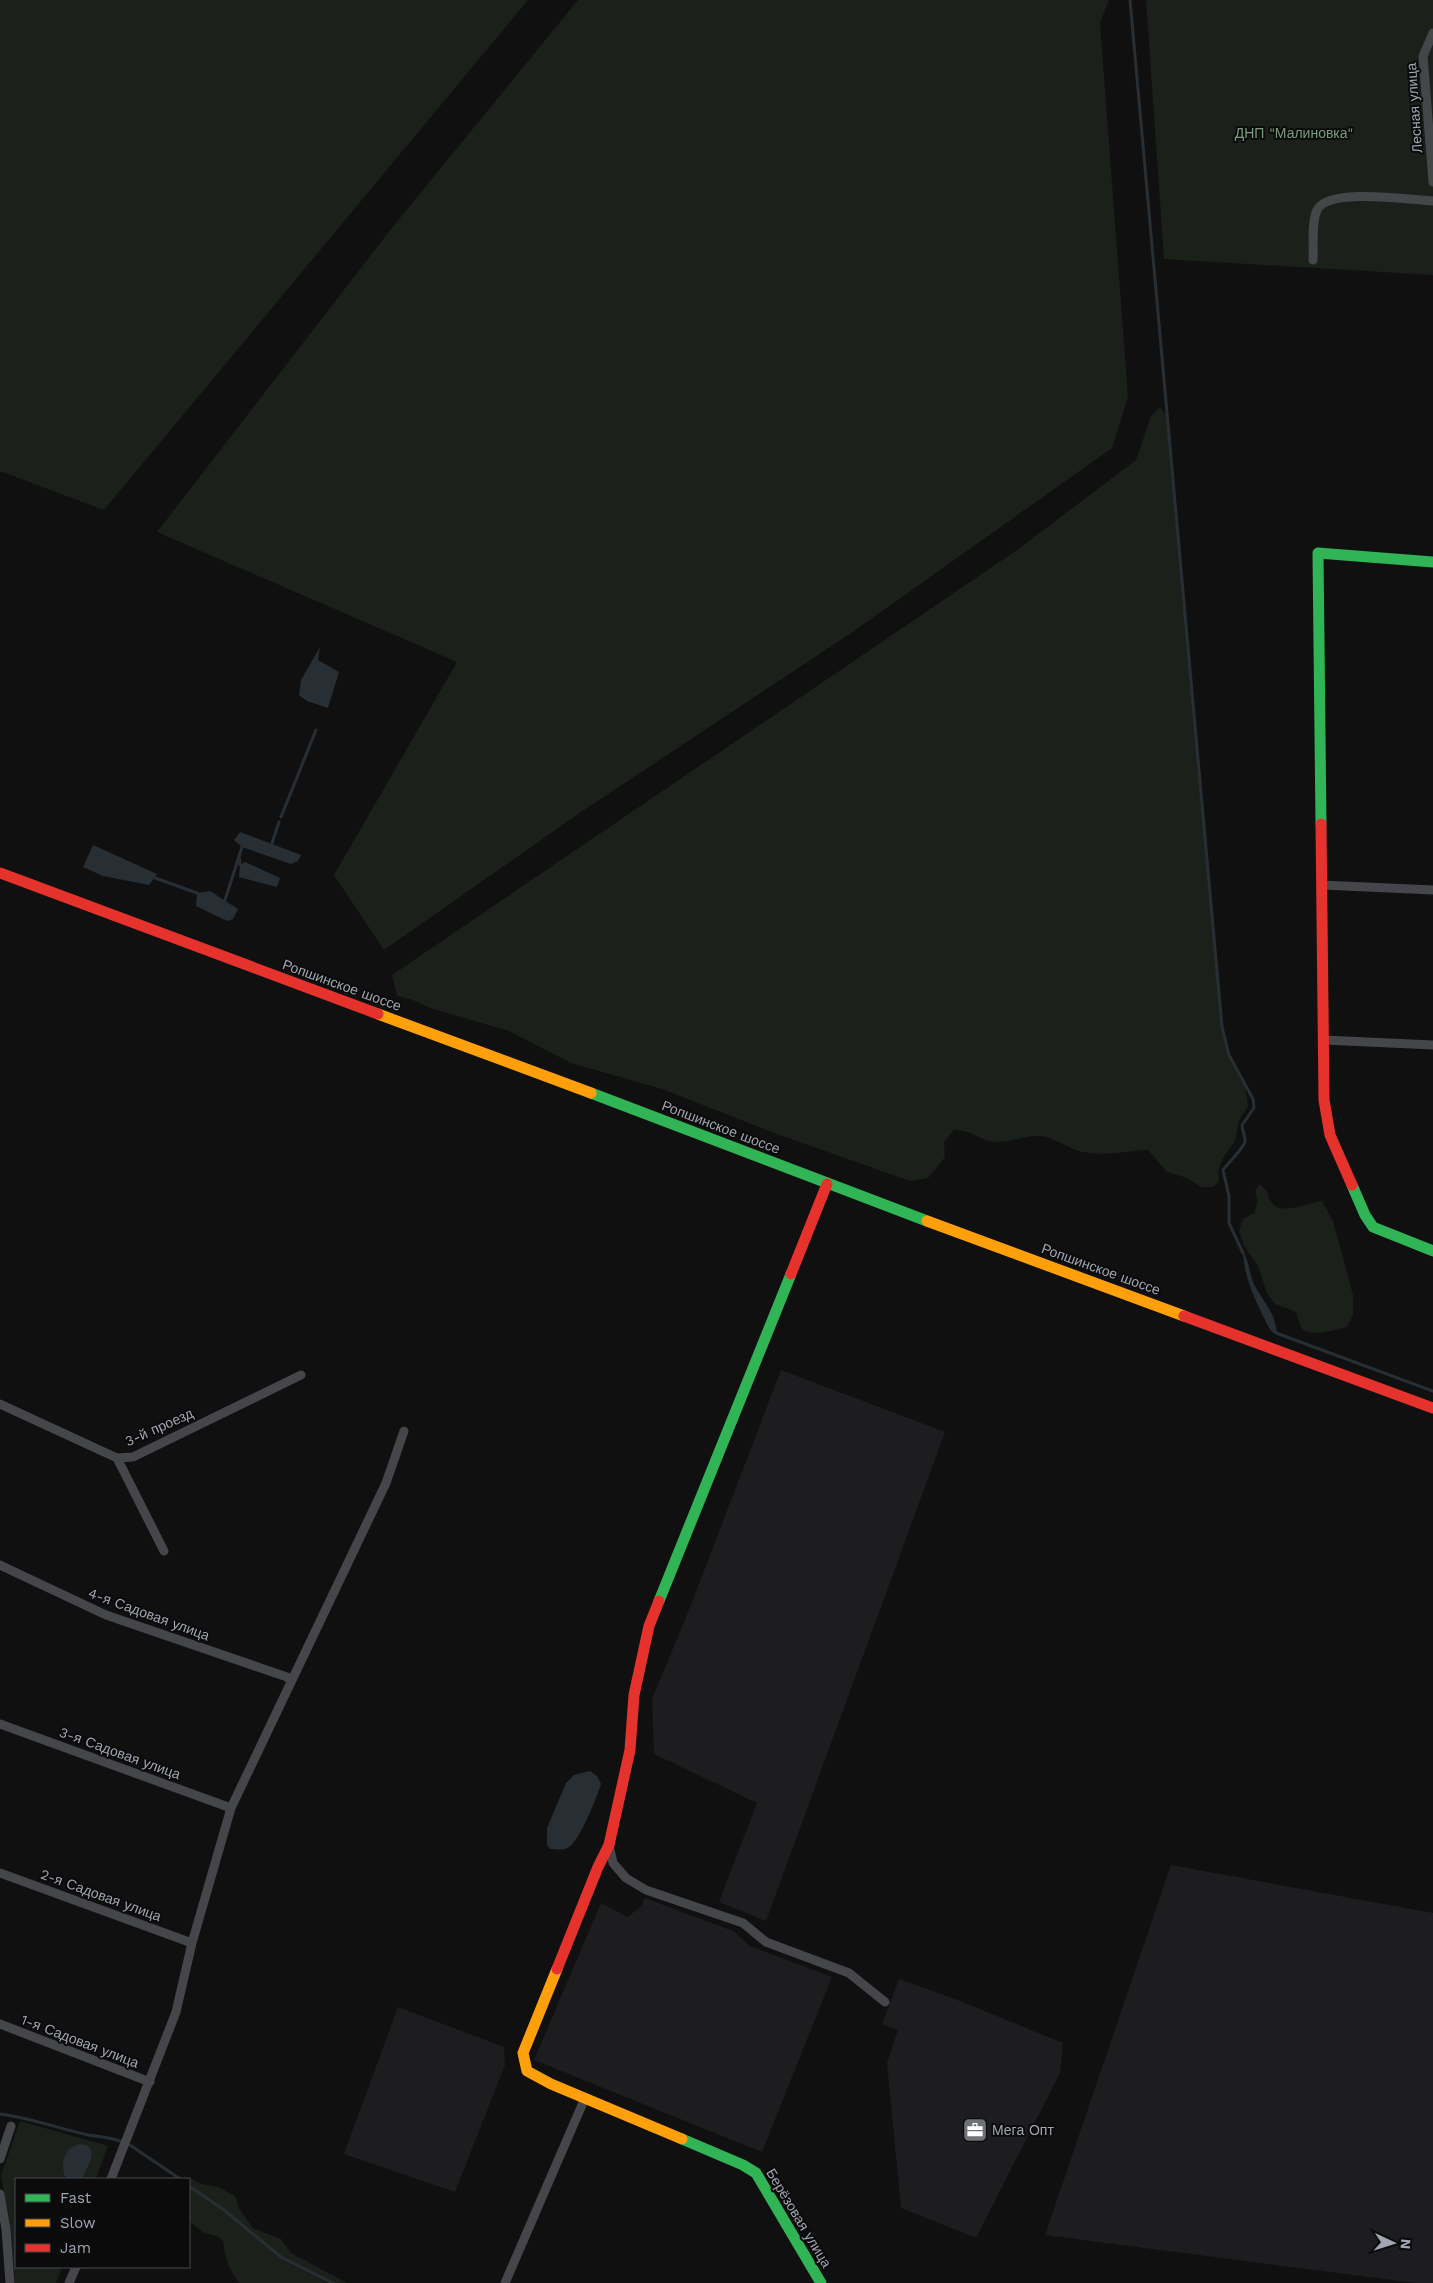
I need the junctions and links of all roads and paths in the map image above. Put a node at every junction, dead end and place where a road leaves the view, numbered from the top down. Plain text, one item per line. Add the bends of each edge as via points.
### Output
1 (1433, 33) edge
2 (1423, 56) junction
3 (1433, 57) edge
4 (1433, 182) edge
5 (1433, 201) edge
6 (1313, 260) dead end
7 (1433, 562) edge
8 (0, 873) edge
9 (1322, 885) junction
10 (1433, 890) edge
11 (1324, 1040) junction
12 (1433, 1045) edge
13 (827, 1184) junction
14 (1433, 1251) edge
15 (301, 1375) dead end
16 (0, 1404) edge
17 (1433, 1408) edge
18 (404, 1431) dead end
19 (117, 1458) junction
20 (164, 1552) dead end
21 (0, 1566) edge
22 (291, 1682) junction
23 (0, 1724) edge
24 (231, 1808) junction
25 (609, 1845) junction
26 (0, 1874) edge
27 (192, 1942) junction
28 (885, 2002) dead end
29 (0, 2024) edge
30 (150, 2082) junction
31 (586, 2098) junction
32 (11, 2126) dead end
33 (0, 2159) edge
34 (111, 2178) edge
35 (0, 2194) edge
36 (76, 2268) edge
37 (10, 2283) edge
38 (69, 2283) edge
39 (505, 2283) edge
40 (821, 2283) edge

1 - 2 street, Лесная улица
2 - 3 street
2 - 4 street, Лесная улица
5 - 6 street via 1344,196 1327,201 1318,210 1314,226
7 - 9 street via 1318,553
8 - 13 street, Ропшинское шоссе
9 - 10 street
9 - 11 street
11 - 12 street
11 - 14 street via 1324,1100 1330,1135 1365,1215 1373,1227 1382,1232
13 - 17 street, Ропшинское шоссе
13 - 25 street via 649,1626 634,1695 630,1750
15 - 19 street, 3-й проезд via 133,1457
16 - 19 street, 3-й проезд
18 - 22 street via 386,1483
19 - 20 street
21 - 22 street, 4-я Садовая улица via 106,1615 287,1677
22 - 24 street
23 - 24 street, 3-я Садовая улица
24 - 27 street
25 - 28 street via 613,1863 626,1878 646,1890 743,1923 766,1942 850,1973
25 - 31 street, Берёзовая улица via 524,2053 527,2071
26 - 27 street, 2-я Садовая улица
27 - 30 street via 176,2012
29 - 30 street, 1-я Садовая улица
30 - 34 street
31 - 39 street
31 - 40 street, Берёзовая улица via 756,2173
32 - 33 street
35 - 37 street
36 - 38 street

